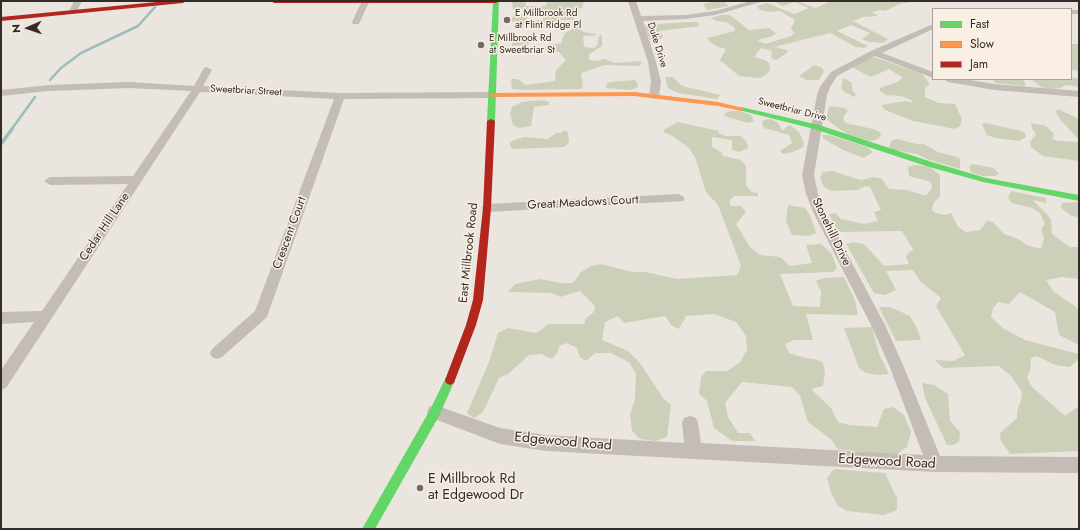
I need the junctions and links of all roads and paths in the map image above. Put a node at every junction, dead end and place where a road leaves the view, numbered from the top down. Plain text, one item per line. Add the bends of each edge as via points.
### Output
1 (78, 1) edge
2 (183, 1) edge
3 (274, 1) edge
4 (496, 1) edge
5 (632, 1) edge
6 (760, 1) edge
7 (365, 2) edge
8 (73, 11) junction
9 (1, 19) edge
10 (638, 19) junction
11 (356, 22) dead end
12 (932, 26) edge
13 (874, 53) junction
14 (208, 70) dead end
15 (932, 75) edge
16 (954, 80) edge
17 (197, 89) junction
18 (1, 94) edge
19 (1079, 94) edge
20 (492, 95) junction
21 (340, 96) junction
22 (654, 96) junction
23 (816, 126) junction
24 (137, 180) junction
25 (50, 181) dead end
26 (679, 198) dead end
27 (1079, 198) edge
28 (487, 208) junction
29 (46, 316) junction
30 (1, 318) edge
31 (217, 353) dead end
32 (1, 383) edge
33 (435, 412) junction
34 (690, 423) dead end
35 (694, 452) junction
36 (934, 464) junction
37 (1079, 465) edge
38 (368, 529) edge

1 - 8 street
2 - 8 street
3 - 7 street
4 - 7 street
4 - 20 street, East Millbrook Road
5 - 10 street, Duke Drive
6 - 10 street via 715,13 680,18
7 - 11 street
8 - 9 street
10 - 22 street, Duke Drive via 655,72
12 - 13 street, Stonehill Drive
13 - 15 street
13 - 23 street, Stonehill Drive via 842,69 829,80 822,96
14 - 17 street, Cedar Hill Lane
16 - 19 street via 994,87
17 - 18 street, Sweetbriar Street via 112,85 49,88
17 - 21 street, Sweetbriar Street
17 - 24 street, Cedar Hill Lane
20 - 21 street, Sweetbriar Street
20 - 22 street, Sweetbriar Drive
20 - 28 street, East Millbrook Road
21 - 31 street, Crescent Court via 261,314
22 - 23 street, Sweetbriar Drive via 718,104
23 - 27 street, Sweetbriar Drive via 929,164 986,180
23 - 36 street, Stonehill Drive via 808,175 812,194 878,325
24 - 25 street
24 - 29 street, Cedar Hill Lane
26 - 28 street, Great Meadows Court
28 - 33 street, East Millbrook Road via 478,300 452,376
29 - 30 street
29 - 32 street, Cedar Hill Lane
33 - 35 street, Edgewood Road via 500,436 522,440
33 - 38 street, East Millbrook Road
34 - 35 street
35 - 36 street, Edgewood Road
36 - 37 street, Edgewood Road

